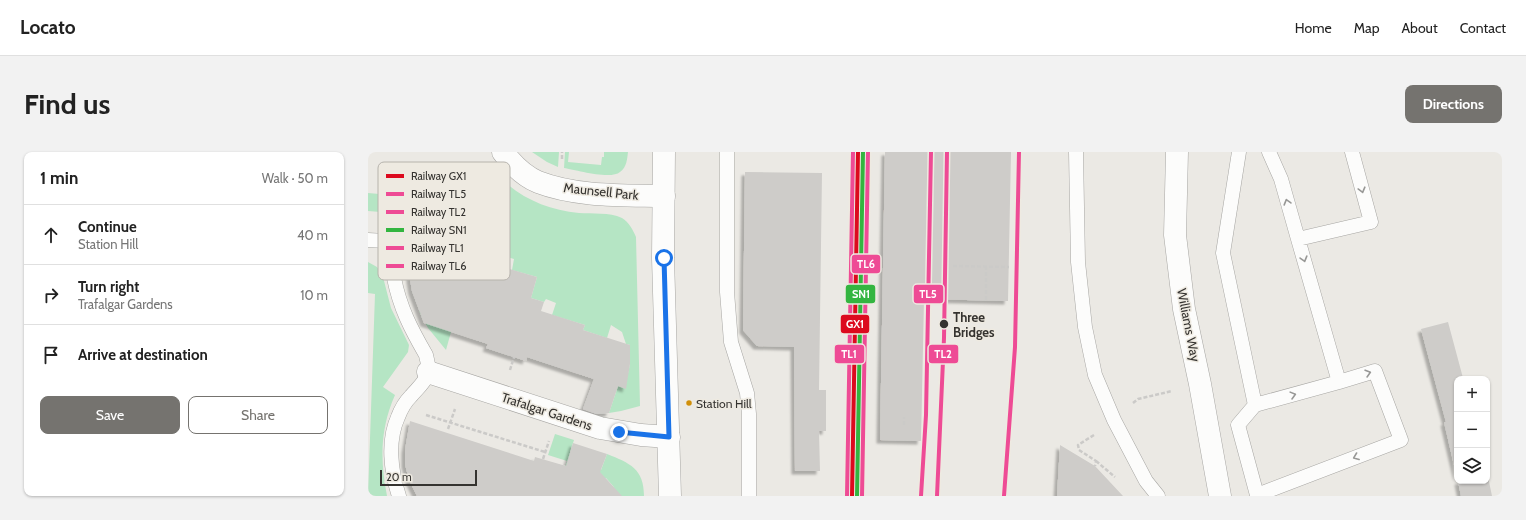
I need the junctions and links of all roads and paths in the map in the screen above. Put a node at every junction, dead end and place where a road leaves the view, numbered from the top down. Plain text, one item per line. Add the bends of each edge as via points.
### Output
1 (503, 152) edge
2 (664, 152) edge
3 (727, 152) edge
4 (1076, 152) edge
5 (1177, 152) edge
6 (1239, 152) edge
7 (1269, 152) edge
8 (1352, 152) edge
9 (664, 196) junction
10 (1298, 239) junction
11 (368, 240) edge
12 (378, 241) edge
13 (953, 266) dead end
14 (986, 266) junction
15 (1008, 267) dead end
16 (395, 280) edge
17 (986, 300) dead end
18 (428, 372) junction
19 (1339, 382) junction
20 (1175, 390) dead end
21 (1138, 399) dead end
22 (1255, 405) junction
23 (403, 407) junction
24 (904, 417) dead end
25 (904, 425) dead end
26 (669, 437) junction
27 (1086, 439) dead end
28 (545, 452) dead end
29 (1096, 461) junction
30 (1095, 466) dead end
31 (1117, 479) dead end
32 (399, 496) edge
33 (670, 496) edge
34 (749, 496) edge
35 (1158, 496) edge
36 (1220, 496) edge

1 - 9 street, Maunsell Park via 518,168 537,181 560,188 611,195
2 - 9 street
3 - 34 lane via 727,292 731,342 747,393
4 - 35 lane via 1078,262 1085,327 1095,375 1121,434 1146,481
5 - 36 street, Williams Way via 1176,242 1184,309
6 - 22 lane via 1223,253
10 -> 7 lane via 1281,179
8 -> 10 lane via 1371,222
9 - 26 street
10 -> 19 lane
11 - 12 lane
13 - 14 path
14 - 15 path
14 - 17 path
16 - 18 lane via 402,308 426,355
18 - 23 lane
18 - 26 street, Trafalgar Gardens via 600,428
22 -> 19 lane
19 -> 22 lane via 1375,371 1401,440 1257,495 1238,425
20 - 21 path
23 - 28 path
23 - 32 lane via 394,428 392,446 395,483
24 - 25 path
26 - 33 street
27 - 29 path via 1078,445 1079,450
29 - 30 path
29 - 31 path

